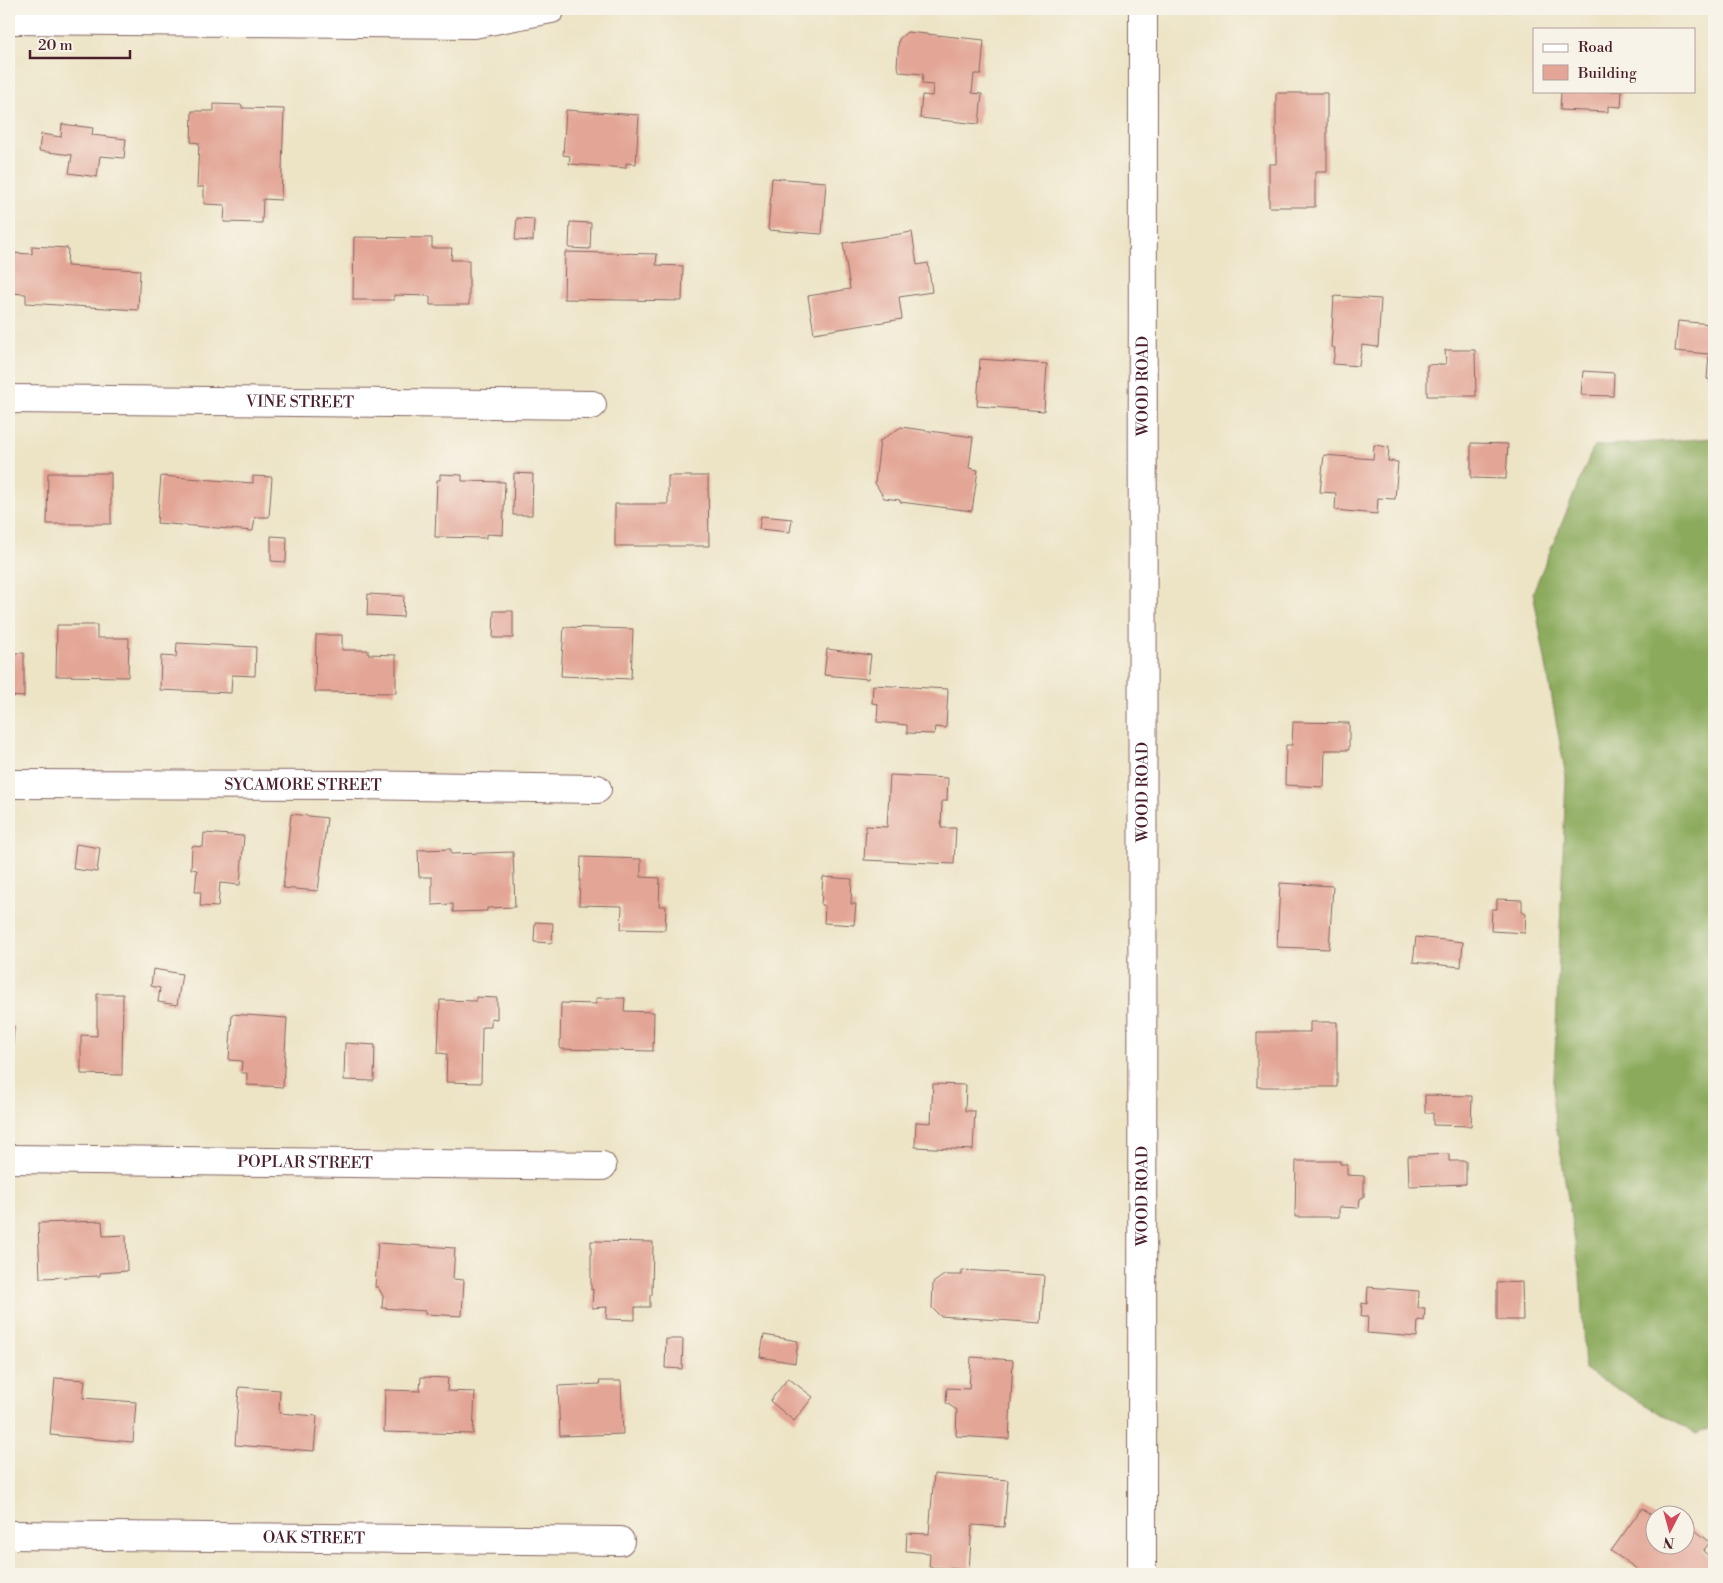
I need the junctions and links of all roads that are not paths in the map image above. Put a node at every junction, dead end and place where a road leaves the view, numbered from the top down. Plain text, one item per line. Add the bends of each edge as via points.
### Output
1 (551, 9) edge
2 (1143, 9) edge
3 (9, 20) edge
4 (9, 399) edge
5 (592, 405) dead end
6 (9, 784) edge
7 (597, 789) dead end
8 (9, 1159) edge
9 (602, 1166) dead end
10 (9, 1535) edge
11 (620, 1542) dead end
12 (1142, 1574) edge

1 - 3 street via 474,24
2 - 12 street, WOOD ROAD
4 - 5 street, VINE STREET
6 - 7 street, SYCAMORE STREET
8 - 9 street, POPLAR STREET
10 - 11 street, OAK STREET

